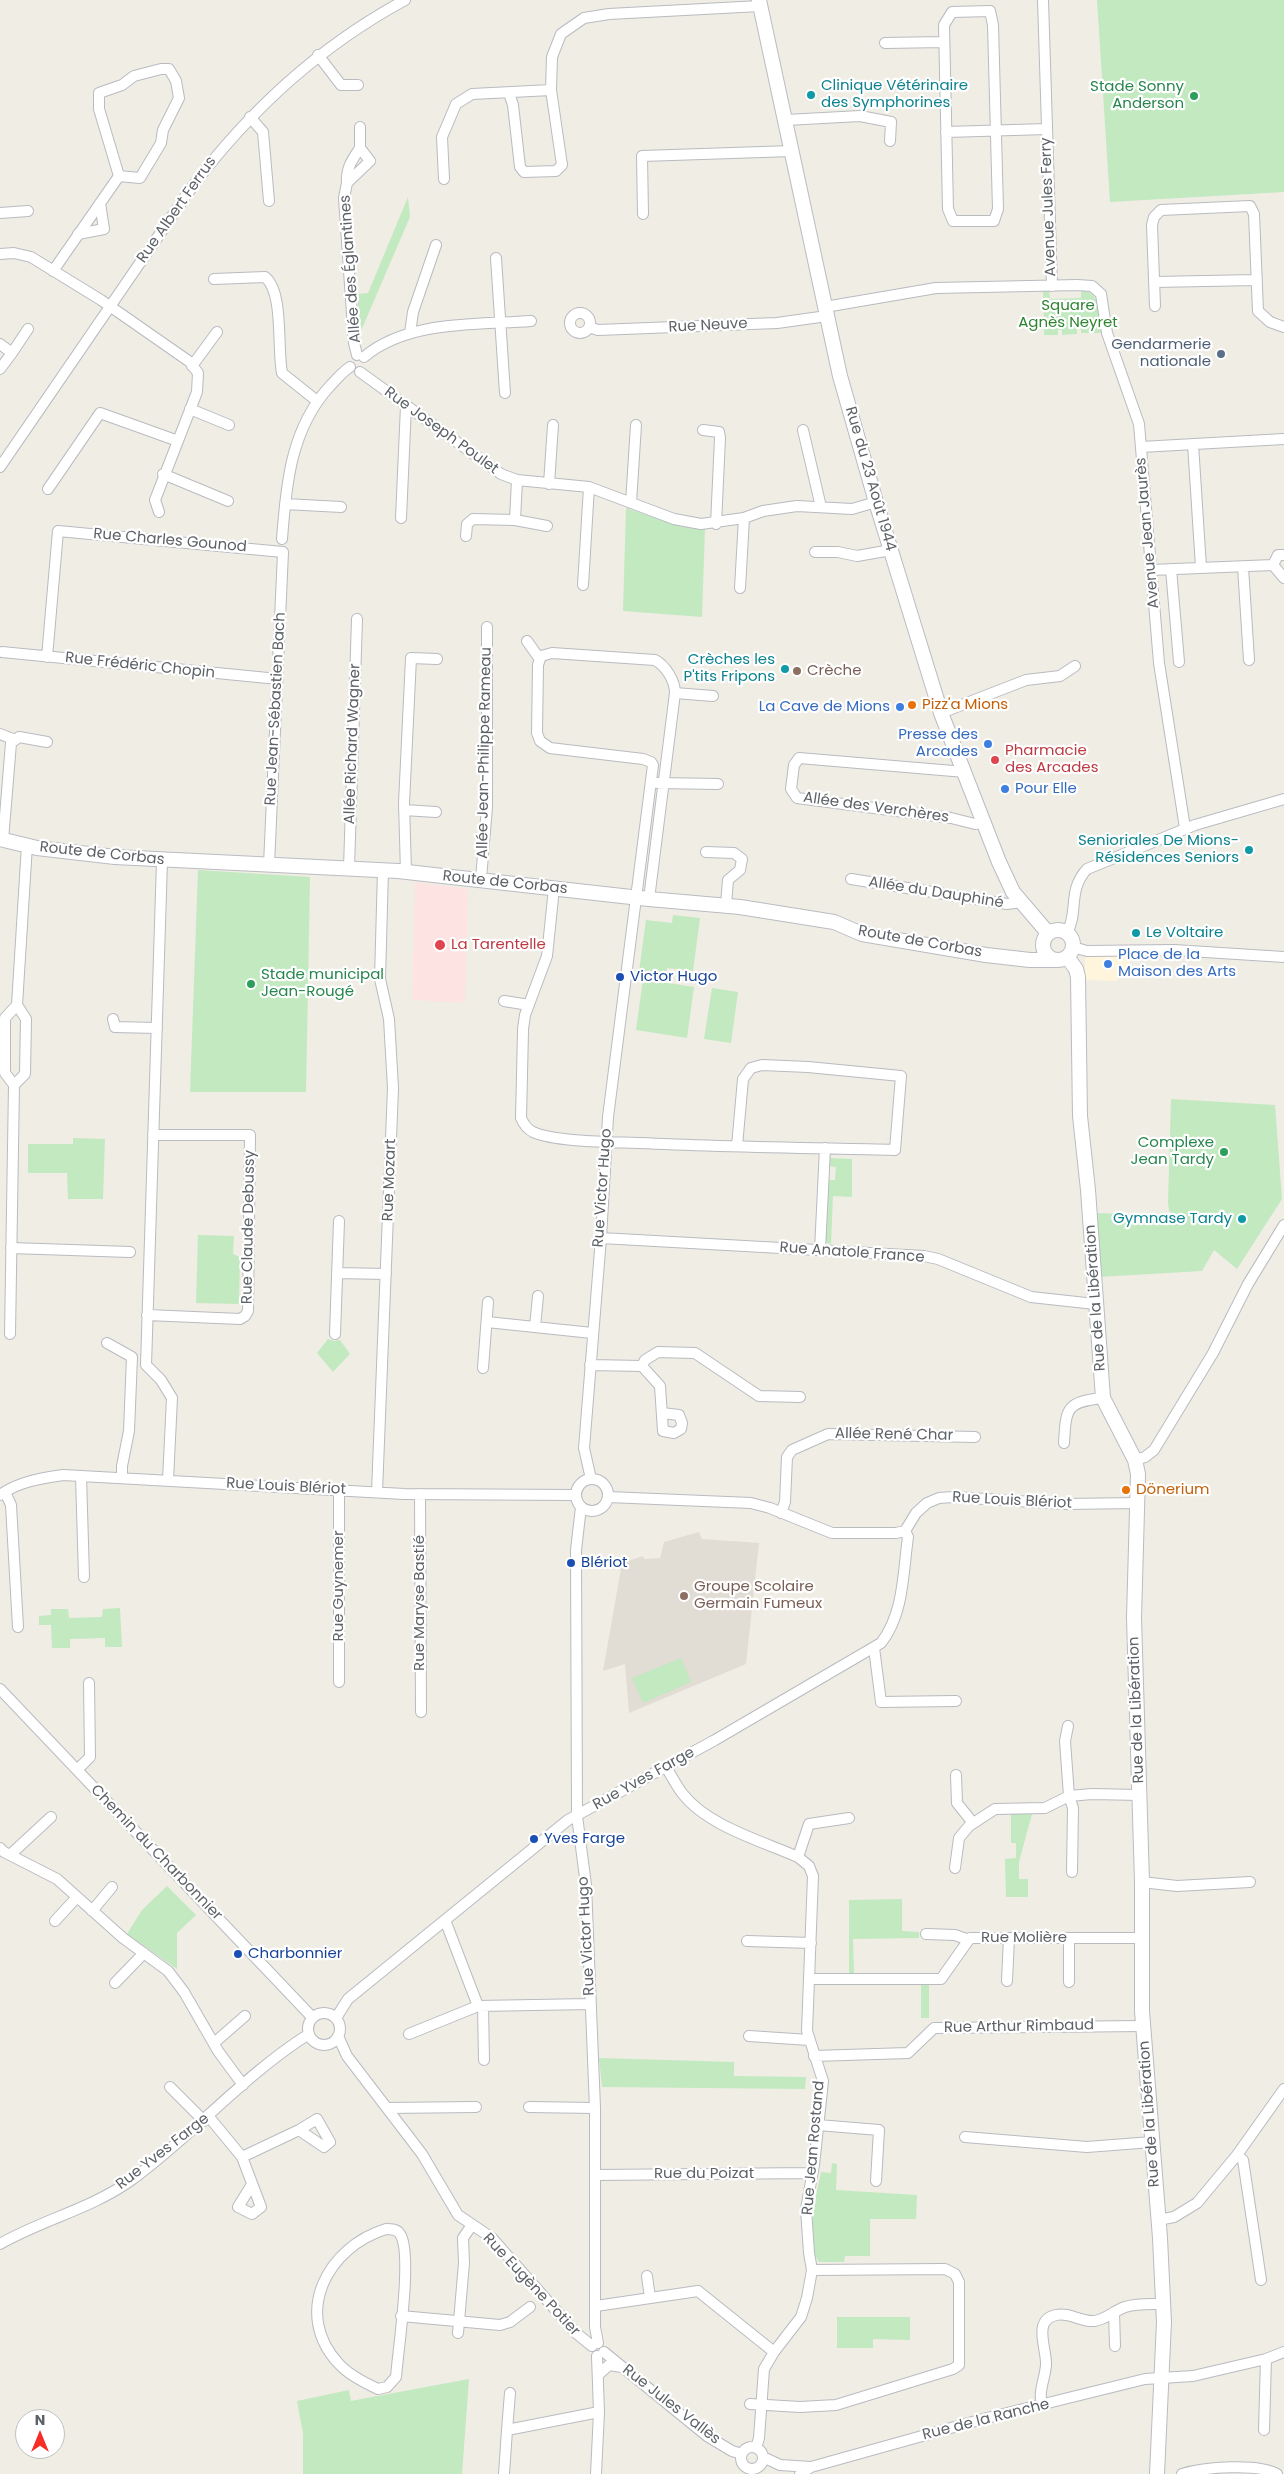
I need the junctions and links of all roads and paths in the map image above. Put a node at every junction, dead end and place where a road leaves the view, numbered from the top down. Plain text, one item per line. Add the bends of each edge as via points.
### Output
1 (405, 0) edge
2 (1043, 0) edge
3 (760, 3) edge
4 (944, 42) junction
5 (885, 43) dead end
6 (318, 55) junction
7 (358, 85) dead end
8 (551, 90) junction
9 (509, 93) junction
10 (250, 117) junction
11 (786, 120) junction
12 (360, 128) dead end
13 (1047, 129) junction
14 (996, 131) junction
15 (946, 132) junction
16 (890, 141) dead end
17 (360, 148) junction
18 (792, 151) junction
19 (119, 176) junction
20 (444, 179) dead end
21 (347, 183) junction
22 (269, 201) dead end
23 (100, 204) junction
24 (28, 212) dead end
25 (0, 213) edge
26 (643, 214) dead end
27 (78, 234) junction
28 (436, 245) dead end
29 (0, 254) edge
30 (496, 258) dead end
31 (53, 271) junction
32 (214, 279) dead end
33 (1257, 280) junction
34 (1154, 282) junction
35 (1052, 286) junction
36 (1155, 306) dead end
37 (110, 307) junction
38 (826, 311) junction
39 (531, 321) dead end
40 (501, 323) junction
41 (589, 327) dead end
42 (1284, 327) edge
43 (28, 329) dead end
44 (217, 332) dead end
45 (410, 333) junction
46 (0, 344) edge
47 (12, 353) junction
48 (360, 356) junction
49 (192, 366) junction
50 (350, 367) junction
51 (0, 369) edge
52 (360, 372) junction
53 (505, 393) dead end
54 (317, 401) junction
55 (406, 406) junction
56 (190, 409) junction
57 (229, 424) dead end
58 (553, 425) dead end
59 (636, 425) dead end
60 (703, 430) dead end
61 (803, 430) dead end
62 (1284, 439) edge
63 (178, 440) junction
64 (1193, 444) junction
65 (1141, 447) junction
66 (0, 467) edge
67 (163, 474) junction
68 (517, 480) junction
69 (548, 484) junction
70 (589, 487) junction
71 (48, 489) dead end
72 (228, 500) dead end
73 (876, 502) junction
74 (631, 503) junction
75 (285, 504) junction
76 (341, 507) dead end
77 (822, 507) junction
78 (159, 512) dead end
79 (401, 518) dead end
80 (744, 518) junction
81 (514, 520) junction
82 (716, 524) junction
83 (547, 526) dead end
84 (466, 536) dead end
85 (282, 538) dead end
86 (891, 550) junction
87 (283, 552) joint
88 (815, 552) dead end
89 (1284, 555) edge
90 (1273, 566) junction
91 (1201, 567) junction
92 (1243, 567) junction
93 (1171, 569) junction
94 (1151, 570) junction
95 (1284, 578) edge
96 (582, 585) dead end
97 (740, 588) dead end
98 (357, 619) dead end
99 (487, 627) dead end
100 (527, 641) dead end
101 (2, 652) dead end
102 (48, 657) junction
103 (539, 658) junction
104 (437, 659) dead end
105 (1249, 660) dead end
106 (1179, 662) dead end
107 (1075, 666) dead end
108 (278, 679) junction
109 (675, 693) junction
110 (713, 696) dead end
111 (941, 713) junction
112 (0, 734) edge
113 (13, 739) junction
114 (47, 742) dead end
115 (965, 772) junction
116 (651, 782) junction
117 (663, 784) junction
118 (718, 784) dead end
119 (1284, 799) edge
120 (404, 810) junction
121 (436, 812) dead end
122 (984, 822) junction
123 (1185, 828) junction
124 (1, 839) edge
125 (26, 845) junction
126 (706, 852) dead end
127 (162, 861) junction
128 (269, 865) junction
129 (349, 868) junction
130 (383, 870) junction
131 (406, 872) junction
132 (852, 878) dead end
133 (481, 879) junction
134 (554, 888) junction
135 (643, 898) junction
136 (1021, 902) junction
137 (726, 905) junction
138 (1067, 933) junction
139 (1045, 939) junction
140 (1065, 954) junction
141 (1006, 956) junction
142 (1284, 957) edge
143 (504, 1001) dead end
144 (17, 1005) junction
145 (528, 1005) junction
146 (113, 1019) dead end
147 (157, 1028) junction
148 (14, 1085) junction
149 (153, 1134) junction
150 (606, 1142) junction
151 (737, 1146) junction
152 (826, 1148) junction
153 (338, 1221) dead end
154 (1284, 1225) edge
155 (601, 1238) junction
156 (11, 1248) junction
157 (820, 1250) junction
158 (130, 1252) dead end
159 (337, 1273) junction
160 (386, 1274) junction
161 (538, 1296) dead end
162 (488, 1302) dead end
163 (1095, 1304) junction
164 (147, 1315) junction
165 (487, 1322) junction
166 (535, 1327) junction
167 (592, 1332) junction
168 (10, 1334) dead end
169 (335, 1334) dead end
170 (107, 1343) dead end
171 (590, 1365) junction
172 (642, 1366) junction
173 (482, 1368) dead end
174 (800, 1398) dead end
175 (1103, 1398) junction
176 (662, 1413) dead end
177 (975, 1437) dead end
178 (1064, 1442) dead end
179 (1135, 1460) junction
180 (81, 1476) junction
181 (122, 1478) junction
182 (591, 1479) junction
183 (168, 1480) junction
184 (339, 1490) junction
185 (377, 1492) junction
186 (2, 1494) edge
187 (420, 1494) junction
188 (575, 1495) junction
189 (608, 1497) junction
190 (1138, 1502) junction
191 (581, 1507) junction
192 (593, 1511) junction
193 (781, 1512) junction
194 (579, 1529) junction
195 (905, 1531) junction
196 (84, 1577) dead end
197 (18, 1627) dead end
198 (874, 1648) junction
199 (339, 1682) dead end
200 (90, 1683) dead end
201 (0, 1689) edge
202 (956, 1701) dead end
203 (420, 1712) dead end
204 (1068, 1726) dead end
205 (666, 1766) junction
206 (77, 1770) junction
207 (956, 1776) dead end
208 (1139, 1795) junction
209 (1069, 1796) junction
210 (576, 1816) junction
211 (52, 1817) dead end
212 (849, 1818) dead end
213 (973, 1823) junction
214 (0, 1848) edge
215 (10, 1855) junction
216 (798, 1857) junction
217 (955, 1868) dead end
218 (1072, 1872) dead end
219 (1142, 1882) junction
220 (1250, 1882) dead end
221 (112, 1887) dead end
222 (77, 1897) junction
223 (92, 1911) junction
224 (55, 1920) dead end
225 (444, 1920) junction
226 (926, 1934) dead end
227 (1009, 1938) junction
228 (1069, 1938) junction
229 (1141, 1938) junction
230 (969, 1940) junction
231 (747, 1941) dead end
232 (811, 1943) junction
233 (144, 1953) junction
234 (809, 1979) junction
235 (1007, 1981) dead end
236 (1070, 1982) dead end
237 (115, 1983) dead end
238 (590, 2004) junction
239 (480, 2006) junction
240 (245, 2016) dead end
241 (312, 2017) junction
242 (336, 2018) junction
243 (1144, 2026) junction
244 (309, 2034) junction
245 (409, 2034) dead end
246 (338, 2036) junction
247 (749, 2036) dead end
248 (809, 2040) junction
249 (214, 2043) junction
250 (327, 2044) junction
251 (347, 2056) junction
252 (814, 2056) junction
253 (484, 2060) dead end
254 (243, 2086) junction
255 (170, 2087) dead end
256 (1284, 2089) edge
257 (529, 2107) dead end
258 (386, 2108) junction
259 (476, 2108) dead end
260 (595, 2108) junction
261 (206, 2119) junction
262 (818, 2125) junction
263 (299, 2130) dead end
264 (966, 2137) dead end
265 (1152, 2142) junction
266 (1237, 2155) junction
267 (242, 2157) junction
268 (812, 2173) junction
269 (596, 2175) junction
270 (876, 2181) dead end
271 (251, 2186) dead end
272 (1158, 2220) junction
273 (472, 2225) junction
274 (0, 2244) edge
275 (812, 2270) junction
276 (647, 2276) dead end
277 (1261, 2280) dead end
278 (650, 2298) junction
279 (1163, 2304) junction
280 (596, 2306) junction
281 (530, 2308) dead end
282 (1114, 2312) junction
283 (401, 2316) junction
284 (460, 2321) junction
285 (458, 2333) dead end
286 (595, 2344) junction
287 (1115, 2346) dead end
288 (774, 2352) junction
289 (1284, 2352) edge
290 (600, 2354) junction
291 (1266, 2358) junction
292 (622, 2367) junction
293 (598, 2375) junction
294 (1161, 2377) junction
295 (510, 2393) dead end
296 (750, 2404) dead end
297 (761, 2404) junction
298 (1042, 2405) junction
299 (599, 2412) junction
300 (507, 2430) junction
301 (1264, 2430) dead end
302 (756, 2448) junction
303 (742, 2454) junction
304 (763, 2457) junction
305 (811, 2467) junction
306 (755, 2471) edge
307 (504, 2474) edge
308 (596, 2474) edge
309 (800, 2474) edge
310 (1156, 2474) edge
311 (1182, 2474) edge
312 (1277, 2474) edge

1 - 6 street, Rue Albert Ferrus
2 - 13 street, Avenue Jules Ferry
3 - 8 street via 584,18 560,34 552,57
3 - 11 main road, Rue du 23 Août 1944
4 - 5 street
4 - 14 street via 944,25 952,12 990,11
4 - 15 street
6 - 7 street via 341,85
6 - 10 street, Rue Albert Ferrus
8 - 9 street
8 - 9 street via 562,165 556,172 538,174 524,172 520,167
9 - 20 street via 472,94 456,104 442,137
10 - 22 street via 263,132
10 - 37 street, Rue Albert Ferrus via 217,153
11 - 16 street via 860,116 891,122
11 - 18 main road, Rue du 23 Août 1944
12 - 17 street, Allée des Églantines
13 - 14 street, Avenue Jules Ferry
13 - 35 street, Avenue Jules Ferry
14 - 15 street, Avenue Jules Ferry
14 - 15 street via 998,209 994,221 953,221 948,209
17 - 21 street, Allée des Églantines via 350,162
17 - 21 street, Allée des Églantines via 370,160
18 - 26 street via 642,156
18 - 38 main road, Rue du 23 Août 1944
19 - 19 street via 140,178 161,143 163,130 179,98 176,81 169,69 134,76 122,85 99,93 99,109
19 - 23 street
21 - 48 street, Allée des Églantines via 344,198 354,343
23 - 27 street
23 - 27 street via 104,229
24 - 25 street
27 - 31 street
28 - 45 street via 413,312
29 - 31 street via 31,257
30 - 40 street
31 - 37 street
32 - 54 street via 265,276 272,282 276,294 282,374
33 - 34 street
33 - 34 street via 1254,214 1250,206 1161,210 1152,225
33 - 42 street via 1258,312 1270,322
34 - 36 street
35 - 38 street, Avenue Jean Jaurès via 936,288
35 - 65 street, Avenue Jean Jaurès via 1092,286 1101,294 1107,334 1139,424
37 - 49 street
37 - 66 street, Rue Albert Ferrus
38 - 41 street, Rue Neuve via 768,323 598,330
38 - 73 main road, Rue du 23 Août 1944 via 840,376
39 - 40 street
40 - 45 street
40 - 53 street
43 - 47 street
44 - 49 street
45 - 48 street
46 - 47 street
47 - 51 street
48 - 50 street via 350,363
48 - 52 street via 365,364
49 - 56 street via 198,374 197,392
50 - 52 street, Rue Joseph Poulet via 352,372
50 - 54 street
52 - 55 street, Rue Joseph Poulet
54 - 75 street via 300,431 289,468
55 - 68 street, Rue Joseph Poulet via 501,474
55 - 79 street
56 - 57 street
56 - 63 street
58 - 69 street
59 - 74 street
60 - 82 street via 719,432 720,438
61 - 77 street
62 - 64 street
63 - 67 street
63 - 71 street via 100,413
64 - 65 street
64 - 91 street
65 - 94 street, Avenue Jean Jaurès
67 - 72 street
67 - 78 street via 155,500
68 - 69 street, Rue Joseph Poulet
68 - 81 street
69 - 70 street, Rue Joseph Poulet
70 - 74 street, Rue Joseph Poulet
70 - 96 street
73 - 77 street, Rue Joseph Poulet via 852,509
73 - 86 main road, Rue du 23 Août 1944
74 - 82 street, Rue Joseph Poulet via 688,523
75 - 76 street
75 - 85 street
77 - 80 street, Rue Joseph Poulet via 797,506 763,511
80 - 82 street, Rue Joseph Poulet
80 - 97 street
81 - 83 street
81 - 84 street via 473,520 467,524
86 - 88 street via 857,556
86 - 111 main road, Rue du 23 Août 1944
87 - 102 street, Rue Charles Gounod via 58,531
87 - 108 street, Rue Jean-Sébastien Bach
89 - 90 street via 1278,555
90 - 92 street
90 - 95 street
91 - 92 street
91 - 93 street
92 - 105 street
93 - 94 street
93 - 106 street
94 - 123 street, Avenue Jean Jaurès via 1159,663
98 - 129 street, Allée Richard Wagner
99 - 133 street, Allée Jean-Philippe Rameau via 487,807
100 - 103 street
101 - 102 street, Rue Frédéric Chopin
102 - 108 street, Rue Frédéric Chopin
103 - 109 street via 552,653 656,660 665,667
103 - 116 street via 537,733 540,741 550,748 648,760 653,766
104 - 120 street via 411,658
107 - 111 street via 1060,676 1026,680
108 - 128 street, Rue Jean-Sébastien Bach
109 - 110 street
109 - 117 street
111 - 115 main road, Rue du 23 Août 1944
112 - 113 street
113 - 114 street
113 - 124 street
115 - 122 main road, Rue du 23 Août 1944
115 - 122 street, Allée des Verchères via 799,758 794,765 791,789 797,798 975,824
116 - 117 street
116 - 135 street
117 - 118 street
117 - 135 street
119 - 123 street
120 - 121 street
120 - 131 street
122 - 136 main road, Rue du 23 Août 1944 via 1008,884
123 - 138 street via 1087,869 1076,886 1073,919
124 - 125 main road, Route de Corbas
125 - 127 main road, Route de Corbas via 70,853
125 - 144 street
126 - 137 street via 734,853 742,859 740,870 728,880
127 - 128 main road, Route de Corbas
127 - 147 street
128 - 129 main road, Route de Corbas
129 - 130 main road, Route de Corbas
130 - 131 main road, Route de Corbas
130 - 160 street, Rue Mozart via 380,979 389,1018 393,1088
131 - 133 main road, Route de Corbas
132 - 136 street, Allée du Dauphiné via 1007,904
133 - 134 main road, Route de Corbas
134 - 135 main road, Route de Corbas
134 - 145 street via 547,956
135 - 137 main road, Route de Corbas
135 - 150 street, Rue Victor Hugo via 614,1065
136 - 139 main road, Rue du 23 Août 1944
137 - 141 main road, Route de Corbas via 834,922 862,934
138 - 139 main road via 1057,930
138 - 140 main road via 1071,937
139 - 140 main road via 1048,956
139 - 141 main road, Route de Corbas via 1029,954
140 - 141 main road, Route de Corbas via 1030,960
140 - 142 street via 1214,951
140 - 163 main road, Rue de la Libération via 1078,977 1080,1116
143 - 145 street
144 - 148 street via 26,1018 25,1074
144 - 148 street via 5,1018 5,1073
145 - 150 street via 523,1030 520,1108 525,1126 544,1135
146 - 147 street via 115,1027
147 - 149 street
148 - 156 street
149 - 164 street
149 - 164 street, Rue Claude Debussy via 250,1135 248,1311 240,1319
150 - 151 street
150 - 155 street, Rue Victor Hugo
151 - 152 street
151 - 152 street via 743,1079 751,1068 762,1065 808,1067 900,1076 895,1150
152 - 157 street
153 - 159 street
154 - 179 street via 1248,1284 1213,1353 1154,1450
155 - 157 street, Rue Anatole France
155 - 167 street, Rue Victor Hugo
156 - 158 street
156 - 168 street
157 - 163 street, Rue Anatole France via 924,1256 1031,1297
159 - 160 street
159 - 169 street
160 - 185 street, Rue Mozart
161 - 166 street
162 - 165 street
163 - 175 main road, Rue de la Libération
164 - 183 street via 146,1365 172,1398
165 - 166 street
165 - 173 street
166 - 167 street
167 - 171 street, Rue Victor Hugo
170 - 181 street via 132,1357 129,1431
171 - 172 street
171 - 182 street, Rue Victor Hugo via 584,1448
172 - 174 street via 645,1360 658,1352 695,1354 759,1396
172 - 176 street via 660,1386
175 - 178 street via 1083,1400 1073,1406 1066,1415
175 - 179 main road, Rue de la Libération
177 - 193 street, Allée René Char via 828,1434 792,1450 787,1457 785,1502
179 - 190 main road, Rue de la Libération
180 - 181 street, Rue Louis Blériot
180 - 186 street, Rue Louis Blériot via 45,1477
180 - 196 street
181 - 183 street, Rue Louis Blériot
182 - 188 street via 583,1481
182 - 189 street via 604,1484
183 - 184 street, Rue Louis Blériot
184 - 185 street, Rue Louis Blériot
184 - 199 street, Rue Guynemer
185 - 187 street, Rue Louis Blériot
186 - 197 street via 11,1505
187 - 188 street, Rue Louis Blériot
187 - 203 street, Rue Maryse Bastié
188 - 191 street
189 - 192 street via 600,1509
189 - 193 street via 751,1503
190 - 195 street, Rue Louis Blériot via 1065,1504 953,1496 927,1502
190 - 208 main road, Rue de la Libération via 1134,1618
191 - 192 street
191 - 194 street, Rue Victor Hugo
192 - 194 street
193 - 195 street via 832,1533
194 - 210 street, Rue Victor Hugo
195 - 198 street, Rue Yves Farge via 908,1537 897,1615 888,1634
198 - 202 street via 881,1702
198 - 205 street, Rue Yves Farge
200 - 206 street via 90,1757
201 - 206 street, Chemin du Charbonnier
204 - 209 street via 1065,1741
205 - 210 street, Rue Yves Farge
205 - 216 street, Rue Jean Rostand via 682,1793 714,1821
206 - 241 street, Chemin du Charbonnier
207 - 213 street via 957,1803
208 - 209 street
208 - 219 main road, Rue de la Libération
209 - 213 street via 1045,1808 995,1809
209 - 218 street via 1073,1808
210 - 225 street, Rue Yves Farge
210 - 238 street, Rue Victor Hugo via 586,1886
211 - 215 street
212 - 216 street via 809,1824
213 - 217 street via 959,1838
214 - 215 street
215 - 222 street via 57,1879
216 - 232 street, Rue Jean Rostand via 809,1866 813,1876
219 - 220 street via 1177,1886
219 - 229 main road, Rue de la Libération
221 - 223 street
222 - 223 street
222 - 224 street
223 - 233 street
225 - 239 street
225 - 242 street, Rue Yves Farge via 348,2000
226 - 230 street via 955,1935
227 - 228 street, Rue Molière
227 - 230 street, Rue Molière
227 - 235 street
228 - 229 street, Rue Molière
228 - 236 street
229 - 243 main road, Rue de la Libération
230 - 234 street, Rue Molière via 941,1979
231 - 232 street
232 - 234 street, Rue Jean Rostand
233 - 237 street
233 - 249 street via 168,1971
234 - 248 street, Rue Jean Rostand
238 - 239 street
238 - 260 street, Rue Victor Hugo
239 - 245 street
239 - 253 street
240 - 249 street
241 - 242 street via 327,2013
241 - 244 street via 308,2025
242 - 246 street via 340,2026
243 - 252 street, Rue Arthur Rimbaud via 934,2028 908,2053
243 - 265 main road, Rue de la Libération
244 - 250 street via 314,2041
244 - 254 street, Rue Yves Farge
246 - 250 street
246 - 251 street, Rue Eugène Potier
247 - 248 street
248 - 252 street, Rue Jean Rostand
249 - 254 street
250 - 251 street, Rue Eugène Potier
251 - 258 street, Rue Eugène Potier
252 - 262 street, Rue Jean Rostand via 823,2081
254 - 261 street, Rue Yves Farge
255 - 261 street
256 - 266 street
257 - 260 street
258 - 259 street
258 - 273 street, Rue Eugène Potier via 422,2154 458,2215
260 - 269 street, Rue Victor Hugo
261 - 267 street
261 - 274 street, Rue Yves Farge via 129,2181 99,2200
262 - 268 street, Rue Jean Rostand
262 - 270 street via 879,2130
263 - 267 street
264 - 265 street via 1087,2147
265 - 272 main road, Rue de la Libération
266 - 272 street via 1197,2203 1174,2217
266 - 277 street via 1243,2160
267 - 271 street
268 - 269 street, Rue du Poizat
268 - 275 street, Rue Jean Rostand via 806,2210
269 - 280 street, Rue Victor Hugo
272 - 279 main road, Rue de la Libération
273 - 284 street via 463,2238
273 - 286 street, Rue Eugène Potier via 492,2238 576,2333
275 - 288 street, Rue Jean Rostand via 800,2317
275 - 297 street via 945,2270 955,2274 959,2282 959,2365 836,2405
276 - 278 street
278 - 280 street
278 - 288 street via 698,2291
279 - 282 street via 1138,2304
279 - 294 main road, Rue de la Libération
280 - 286 street, Rue Victor Hugo
281 - 284 street via 500,2325
282 - 287 street
282 - 298 street via 1093,2321 1067,2314 1055,2315 1046,2321 1042,2335 1047,2359 1039,2395
283 - 283 street via 406,2257 400,2234 395,2229 386,2229 351,2248 334,2263 323,2280 318,2321 326,2346 340,2366 378,2389 387,2387 396,2377
283 - 284 street
284 - 285 street
286 - 290 street via 592,2354
288 - 297 street, Rue Jean Rostand via 764,2369
289 - 291 street, Rue de la Ranche
290 - 292 street, Rue Jules Vallès
290 - 293 street
291 - 294 street, Rue de la Ranche via 1193,2376
291 - 301 street
292 - 293 street via 609,2365
292 - 303 street, Rue Jules Vallès via 706,2436
293 - 299 street
294 - 298 street, Rue de la Ranche
294 - 310 main road, Rue de la Libération
295 - 300 street
296 - 297 street
297 - 302 street, Rue Jean Rostand
298 - 305 street, Rue de la Ranche
299 - 300 street
299 - 308 street
300 - 307 street
302 - 303 street via 745,2449
302 - 304 street
303 - 306 street via 741,2461 745,2467
304 - 305 street, Rue de la Ranche via 780,2465
304 - 306 street
305 - 309 street, Rue de la Ranche
311 - 312 street via 1202,2469 1254,2468

